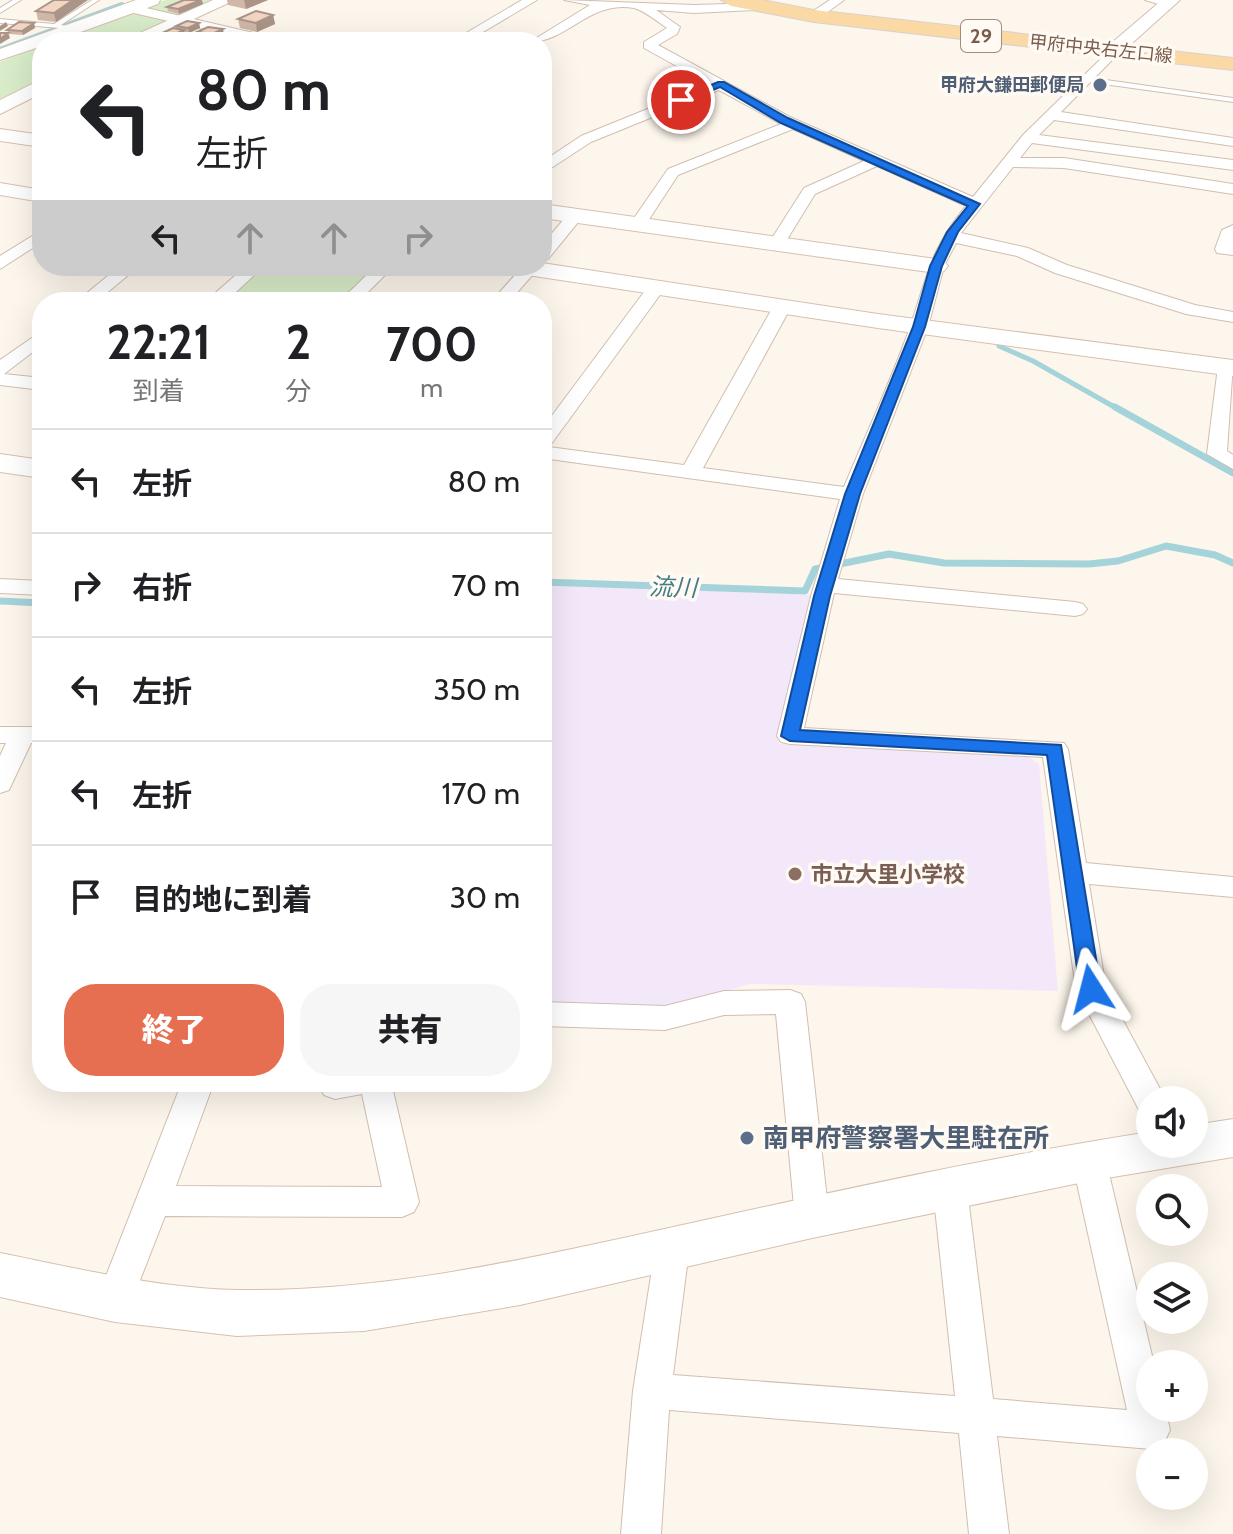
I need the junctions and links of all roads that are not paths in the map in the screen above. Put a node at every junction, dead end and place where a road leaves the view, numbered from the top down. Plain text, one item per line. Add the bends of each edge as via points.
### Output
1 (18, 0) edge
2 (96, 0) edge
3 (152, 0) edge
4 (227, 0) edge
5 (531, 0) edge
6 (570, 0) edge
7 (731, 0) edge
8 (838, 0) edge
9 (593, 1) edge
10 (1164, 1) edge
11 (641, 6) junction
12 (754, 6) junction
13 (129, 8) junction
14 (0, 11) edge
15 (814, 16) junction
16 (176, 20) junction
17 (0, 21) edge
18 (62, 27) junction
19 (51, 32) edge
20 (150, 32) edge
21 (230, 32) edge
22 (475, 32) edge
23 (550, 32) edge
24 (32, 41) edge
25 (1114, 50) junction
26 (0, 55) edge
27 (1233, 64) edge
28 (1085, 79) junction
29 (721, 84) junction
30 (32, 90) edge
31 (1233, 100) edge
32 (0, 108) edge
33 (1051, 115) junction
34 (793, 124) junction
35 (0, 135) edge
36 (1028, 138) junction
37 (32, 140) edge
38 (1233, 142) edge
39 (876, 161) junction
40 (552, 162) edge
41 (1009, 162) junction
42 (1233, 165) edge
43 (0, 189) edge
44 (1233, 189) edge
45 (32, 194) edge
46 (975, 204) junction
47 (552, 212) edge
48 (576, 215) junction
49 (638, 224) junction
50 (1233, 230) edge
51 (950, 237) junction
52 (552, 241) edge
53 (32, 242) edge
54 (777, 243) junction
55 (1233, 250) edge
56 (0, 264) edge
57 (936, 266) junction
58 (552, 268) edge
59 (118, 276) edge
60 (244, 276) edge
61 (375, 276) edge
62 (521, 276) edge
63 (656, 288) junction
64 (98, 292) edge
65 (226, 292) edge
66 (359, 292) edge
67 (508, 292) edge
68 (782, 307) junction
69 (1233, 317) edge
70 (919, 327) junction
71 (32, 344) edge
72 (1230, 367) edge
73 (0, 369) edge
74 (0, 379) edge
75 (32, 383) edge
76 (552, 429) edge
77 (552, 453) edge
78 (0, 463) edge
79 (1233, 463) edge
80 (32, 468) edge
81 (690, 472) junction
82 (852, 494) junction
83 (828, 575) junction
84 (0, 586) edge
85 (32, 588) edge
86 (1075, 609) dead end
87 (21, 735) edge
88 (0, 784) edge
89 (1073, 872) junction
90 (1233, 887) edge
91 (552, 1014) edge
92 (1142, 1086) edge
93 (196, 1092) edge
94 (377, 1092) edge
95 (1232, 1142) edge
96 (1208, 1144) edge
97 (1136, 1153) edge
98 (1089, 1161) junction
99 (950, 1189) junction
100 (153, 1201) junction
101 (812, 1217) junction
102 (672, 1250) junction
103 (0, 1275) edge
104 (115, 1299) junction
105 (652, 1391) junction
106 (974, 1414) junction
107 (641, 1534) edge
108 (989, 1534) edge

1 - 14 lane
2 - 18 lane
3 - 13 street
4 - 16 street
5 - 22 street
6 - 9 street
7 - 12 main road, 甲府中央右左口線 / 29
8 - 15 street
9 - 11 street
9 - 23 street
10 - 25 street
11 - 12 street
11 - 29 street via 674,27 649,45
12 - 15 main road, 甲府中央右左口線 / 29
13 - 16 street
13 - 18 street
15 - 25 main road, 甲府中央右左口線 / 29
16 - 20 street
16 - 21 street
17 - 18 lane
18 - 19 street
24 - 26 street
25 - 27 main road, 甲府中央右左口線 / 29
25 - 28 street
28 - 31 lane
28 - 33 street
29 - 34 street
29 - 40 street via 586,139
30 - 32 street
33 - 36 street
33 - 38 street
34 - 39 street
34 - 49 street via 673,172
35 - 37 street
36 - 41 street
36 - 42 street
39 - 46 street
39 - 54 street via 809,191
41 - 44 street via 1064,163
41 - 46 street
43 - 45 street
46 - 51 street
47 - 48 street
48 - 49 street
48 - 52 street
49 - 54 street
50 - 55 street via 1223,249
51 - 57 street
51 - 69 street via 1022,252 1192,310
53 - 56 street
54 - 57 street
57 - 70 street
58 - 63 street
59 - 64 street
60 - 65 street
61 - 66 street
62 - 67 street
63 - 68 street
63 - 76 street
68 - 70 street
68 - 81 street
70 - 72 street
70 - 82 street
71 - 73 street
72 - 79 street via 1217,454
74 - 75 street
77 - 81 street
78 - 80 street
81 - 82 street
82 - 83 street
83 - 86 street
83 - 89 street via 790,736 1055,749
84 - 85 street
87 - 88 street
89 - 90 street
89 - 92 street via 1091,989
91 - 101 street via 665,1018 724,1003 790,1002
93 - 100 street
94 - 100 street via 402,1202
95 - 96 street
97 - 98 street
98 - 99 street
98 - 106 street via 1151,1430
99 - 101 street
99 - 106 street
100 - 104 street
101 - 102 street
102 - 104 street via 520,1283 364,1308 237,1313
102 - 105 street
103 - 104 street
105 - 106 street
105 - 107 street
106 - 108 street

